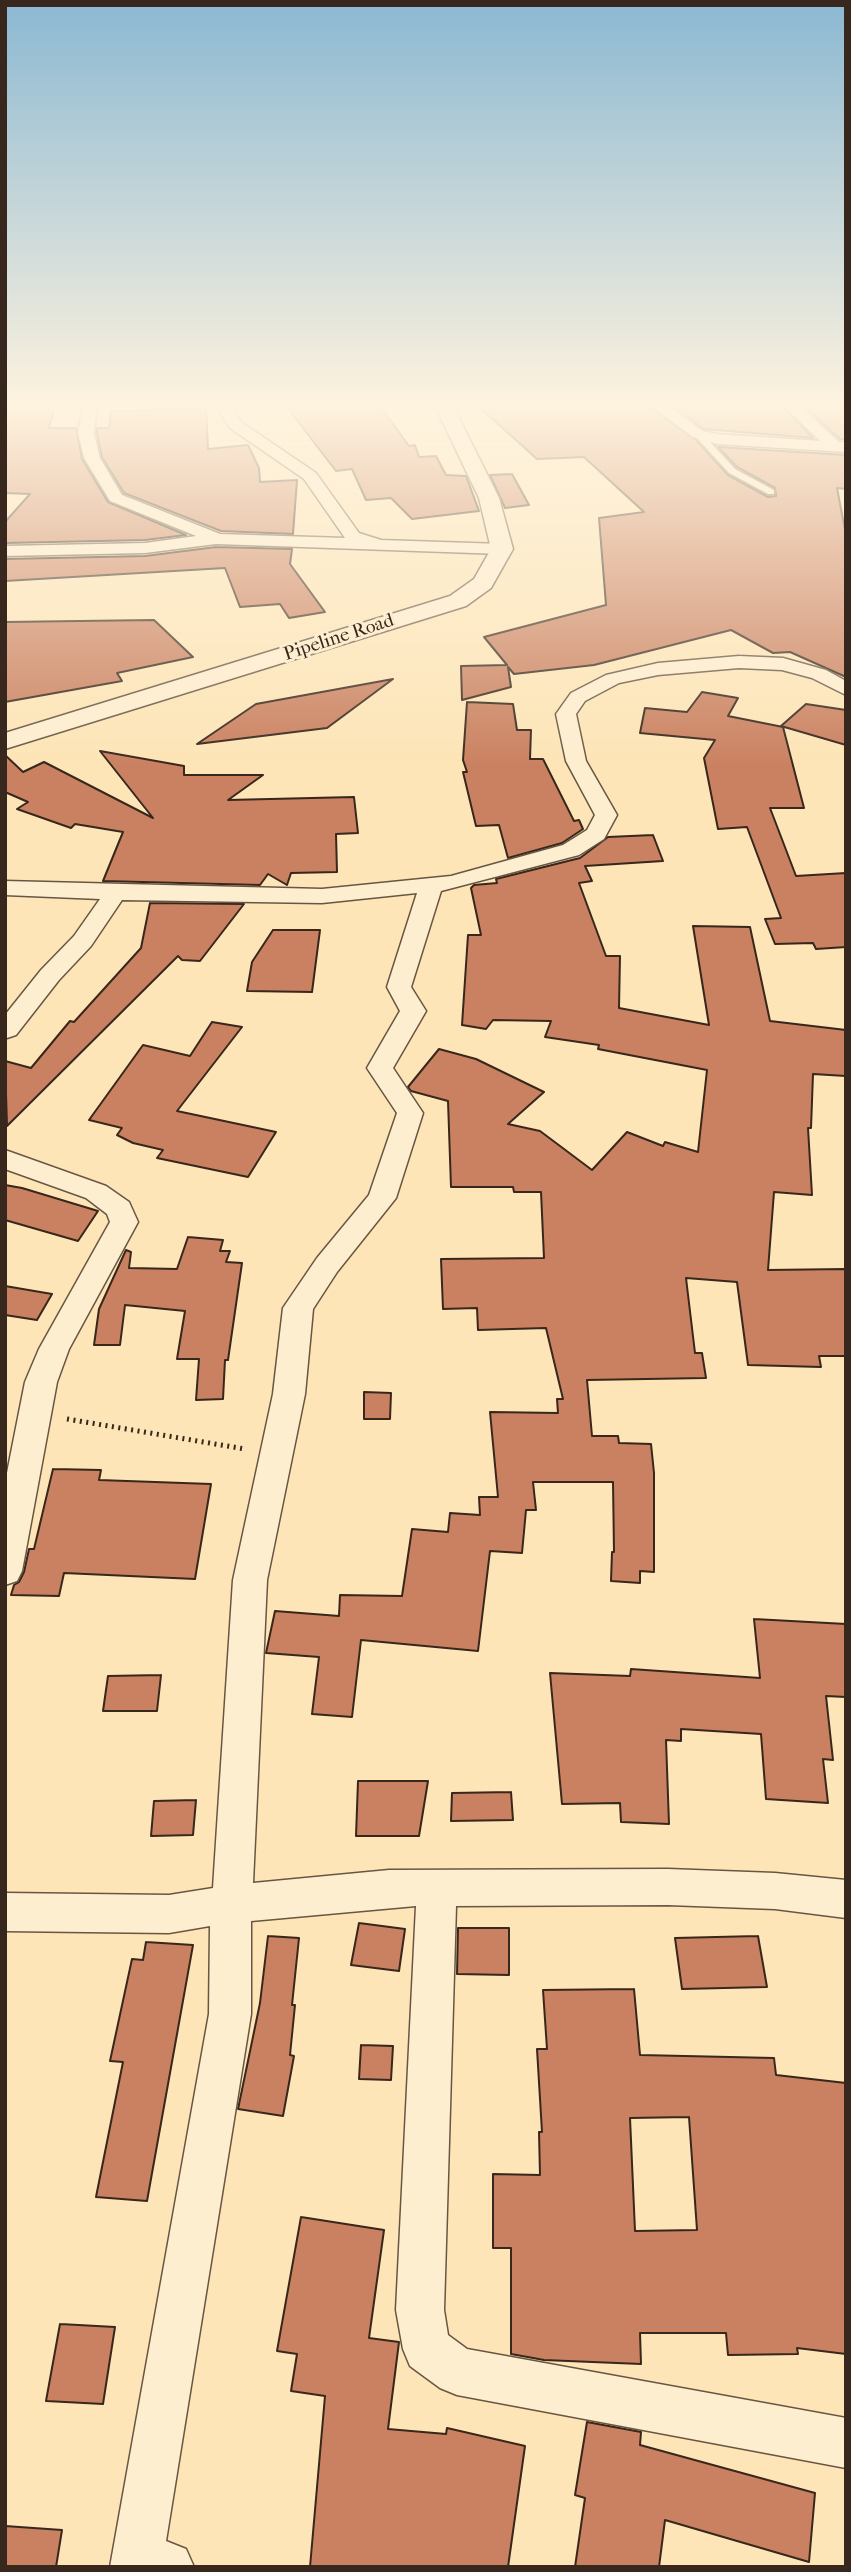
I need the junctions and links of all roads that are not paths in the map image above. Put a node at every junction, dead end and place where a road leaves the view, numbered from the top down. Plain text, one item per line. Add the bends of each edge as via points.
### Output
1 (187, 526) edge
2 (345, 526) edge
3 (496, 526) edge
4 (218, 538) junction
5 (390, 547) junction
6 (502, 549) junction
7 (5, 551) edge
8 (846, 690) edge
9 (5, 741) edge
10 (431, 885) junction
11 (5, 888) edge
12 (115, 893) junction
13 (7, 1030) edge
14 (5, 1159) edge
15 (5, 1571) edge
16 (437, 1888) junction
17 (846, 1899) edge
18 (232, 1904) junction
19 (5, 1912) edge
20 (846, 2443) edge
21 (147, 2563) edge

1 - 4 street
2 - 5 street via 353,537
3 - 6 street
4 - 5 street
4 - 7 street via 145,548
5 - 6 street
6 - 9 street, Pipeline Road via 483,583 458,601
8 - 10 street via 818,674 783,664 750,662 658,668 613,679 578,697 566,714 576,761 606,815 596,834 571,850
10 - 12 street via 322,896
10 - 18 street via 399,987 413,1011 380,1068 410,1113 382,1198 298,1308 289,1394 250,1580
11 - 12 street
12 - 13 street via 83,941
14 - 15 street via 96,1192 119,1209 124,1222 41,1381
16 - 17 street via 722,1889
16 - 18 street via 389,1888
16 - 20 street via 420,2310 427,2349 457,2371
18 - 19 street via 169,1914
18 - 21 street via 230,2014

